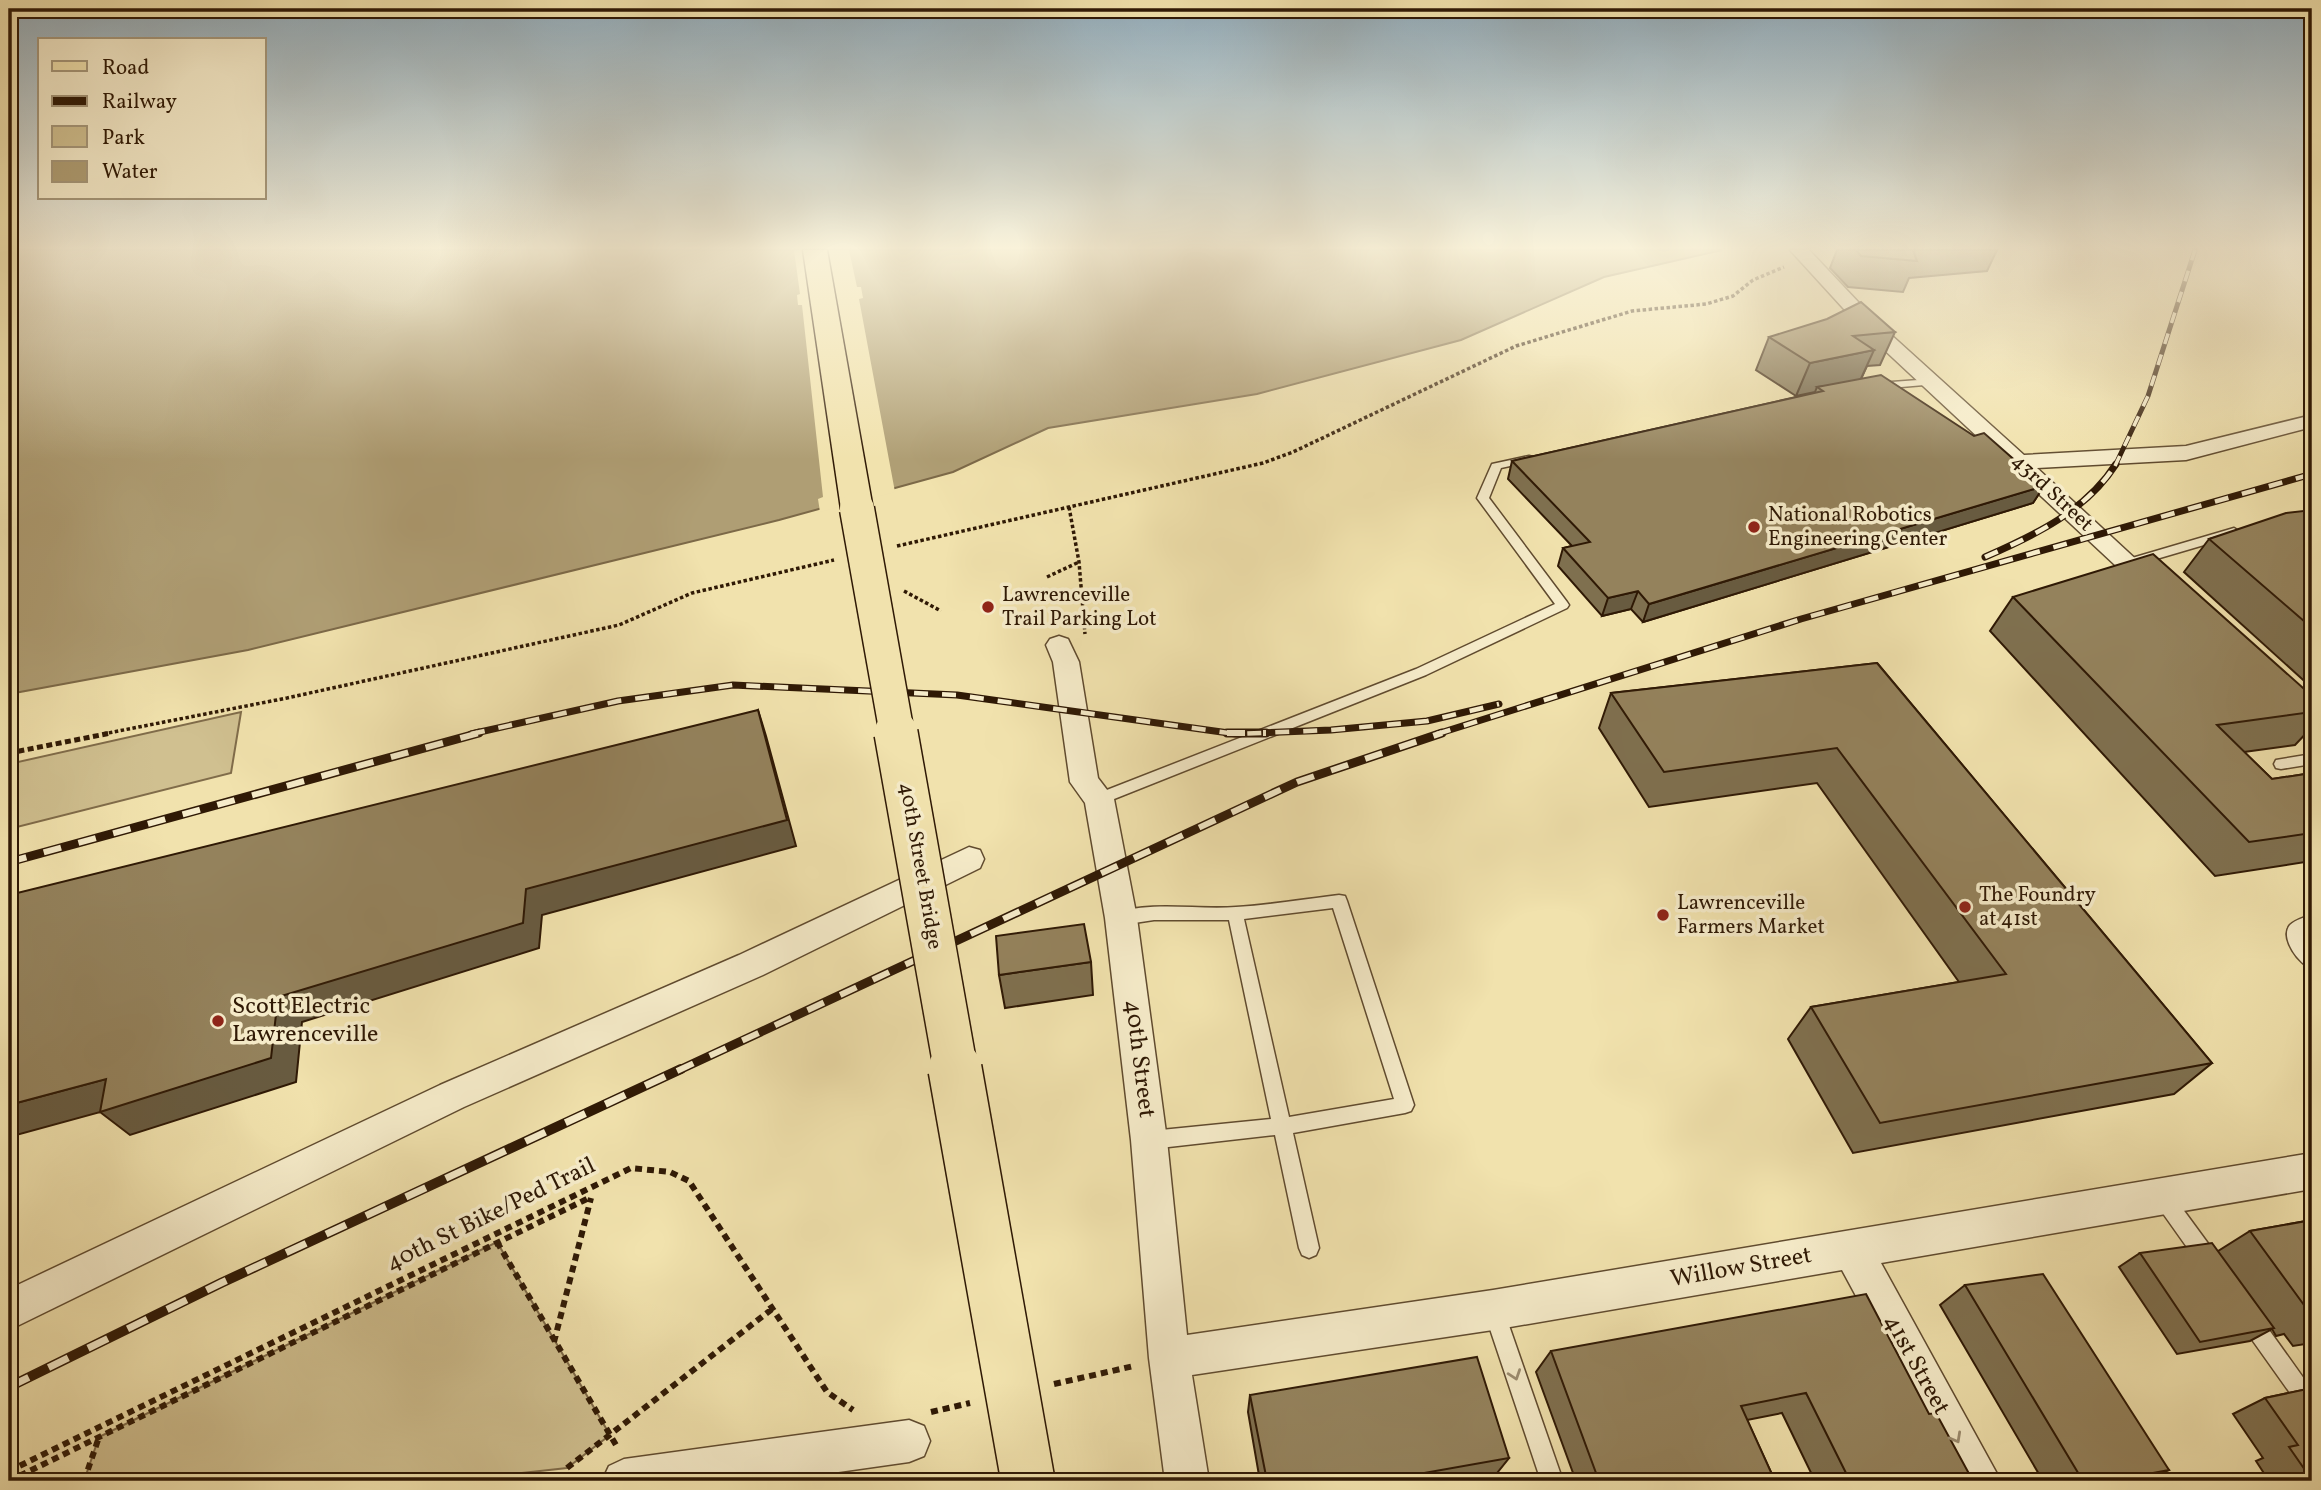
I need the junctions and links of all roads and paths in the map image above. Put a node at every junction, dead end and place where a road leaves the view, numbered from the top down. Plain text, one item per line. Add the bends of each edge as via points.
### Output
1 (826, 320) edge
2 (1604, 320) edge
3 (1864, 320) edge
4 (1932, 382) junction
5 (1865, 387) edge
6 (2312, 421) edge
7 (1537, 457) edge
8 (2019, 462) junction
9 (1069, 507) junction
10 (2244, 529) edge
11 (895, 547) dead end
12 (841, 559) dead end
13 (1079, 562) junction
14 (2128, 564) junction
15 (1047, 577) dead end
16 (2169, 600) edge
17 (1059, 645) dead end
18 (1068, 686) junction
19 (9, 753) edge
20 (2312, 759) edge
21 (2281, 764) dead end
22 (1099, 799) junction
23 (969, 859) dead end
24 (1235, 914) junction
25 (1121, 918) junction
26 (2312, 921) edge
27 (2312, 962) edge
28 (1284, 1126) junction
29 (1149, 1140) junction
30 (2312, 1171) edge
31 (2164, 1199) junction
32 (497, 1242) junction
33 (1309, 1248) dead end
34 (1852, 1249) junction
35 (2216, 1272) edge
36 (2240, 1306) edge
37 (772, 1309) junction
38 (9, 1310) edge
39 (1493, 1310) junction
40 (554, 1343) junction
41 (1169, 1358) junction
42 (2312, 1407) edge
43 (856, 1412) dead end
44 (610, 1435) junction
45 (99, 1437) junction
46 (909, 1441) dead end
47 (622, 1467) edge
48 (567, 1468) dead end
49 (9, 1471) edge
50 (9, 1481) edge
51 (83, 1481) edge
52 (1028, 1481) edge
53 (1187, 1481) edge
54 (1552, 1481) edge
55 (1979, 1481) edge

1 - 52 main road, 40th Street Bridge, bridge
2 - 9 path via 1516,346 1263,463
3 - 4 street, 43rd Street
4 - 5 lane
4 - 8 street, 43rd Street
6 - 8 street via 2186,453
7 - 22 lane via 1496,466 1483,498 1563,605 1420,672
8 - 14 street, 43rd Street
9 - 11 path
9 - 13 path
10 - 14 lane
12 - 19 path via 692,593 619,625
13 - 15 path
13 - 18 path via 1087,655
14 - 16 street, 43rd Street
17 - 18 street, 40th Street
18 - 22 street, 40th Street via 1084,782
20 - 21 lane
22 - 25 street, 40th Street
23 - 38 street via 751,965 452,1096
24 - 25 lane
24 - 28 lane
24 - 28 lane via 1339,901 1405,1105
25 - 29 street, 40th Street
26 - 27 lane via 2296,930 2298,947
28 - 29 lane
28 - 33 lane
29 - 41 street, 40th Street
30 - 31 street, Willow Street
31 - 34 street, Willow Street
31 - 35 lane
32 - 40 path
32 - 40 path via 592,1197
32 - 45 path
34 - 39 street, Willow Street
34 -> 55 street, 41st Street
36 - 42 lane
37 - 43 path, 40th St Bike/Ped Trail via 827,1392
37 - 44 path
37 - 49 path, 40th St Bike/Ped Trail via 689,1181 670,1172 631,1168
39 - 41 street, Willow Street
39 -> 54 lane
40 - 44 path
41 - 53 street, 40th Street
44 - 47 path
44 - 48 path
45 - 50 path
45 - 51 path
46 - 47 street

